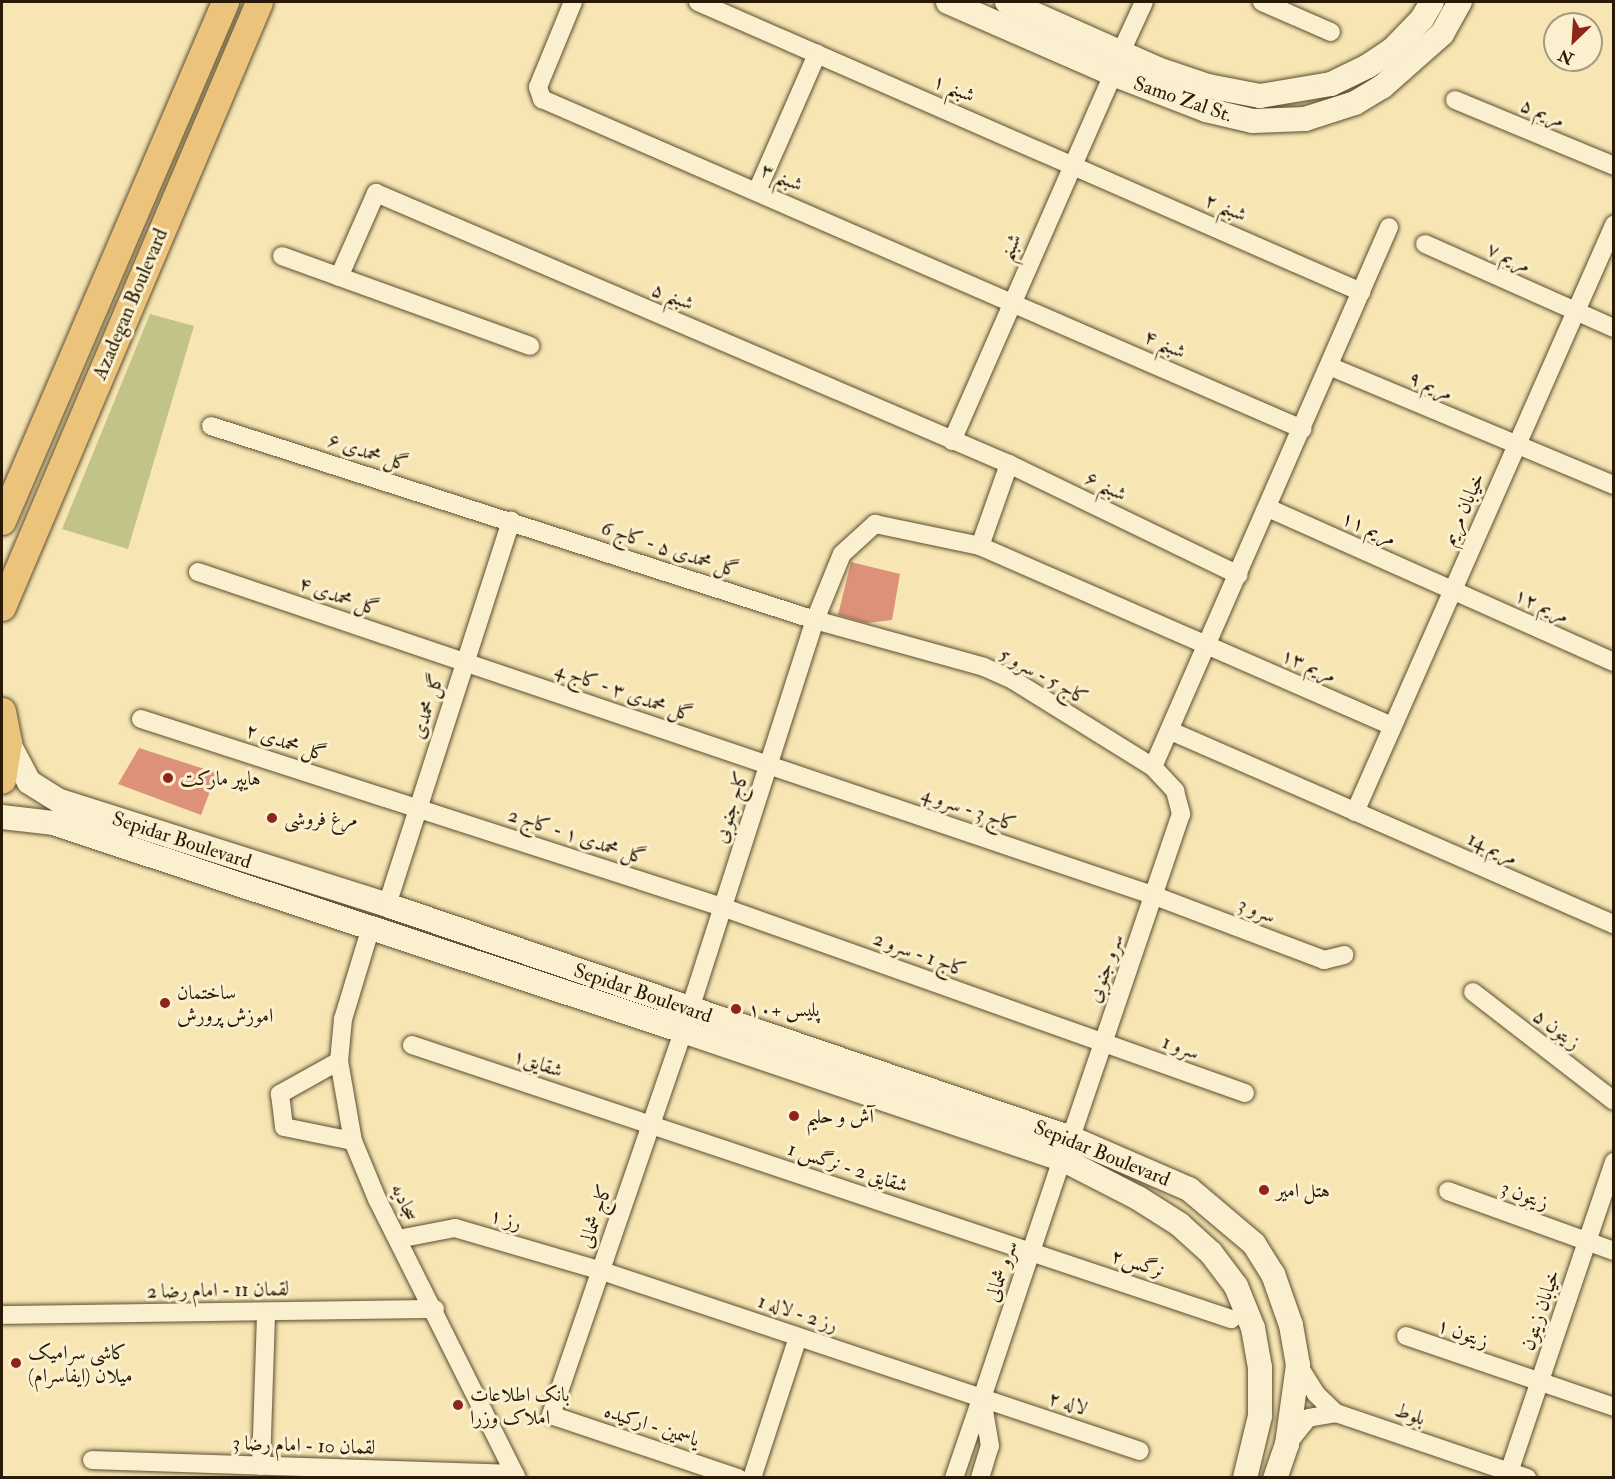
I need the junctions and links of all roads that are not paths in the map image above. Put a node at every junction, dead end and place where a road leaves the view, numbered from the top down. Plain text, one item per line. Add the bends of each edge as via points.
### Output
1 (225, 2) edge
2 (259, 2) edge
3 (573, 2) edge
4 (698, 2) edge
5 (948, 2) edge
6 (1007, 2) edge
7 (1144, 2) edge
8 (1262, 2) edge
9 (1432, 2) edge
10 (1460, 2) edge
11 (212, 31) junction
12 (1331, 32) dead end
13 (241, 44) junction
14 (817, 54) junction
15 (1117, 63) junction
16 (1455, 99) dead end
17 (1072, 164) junction
18 (1614, 166) edge
19 (758, 191) junction
20 (1614, 225) edge
21 (1389, 227) dead end
22 (1425, 244) dead end
23 (282, 256) dead end
24 (339, 277) junction
25 (1361, 292) junction
26 (1010, 301) junction
27 (1575, 312) junction
28 (1614, 328) edge
29 (530, 346) dead end
30 (1329, 366) junction
31 (211, 426) dead end
32 (1302, 429) junction
33 (952, 441) junction
34 (1516, 444) junction
35 (1009, 464) junction
36 (1614, 485) edge
37 (1268, 508) junction
38 (2, 521) edge
39 (511, 521) junction
40 (980, 546) junction
41 (198, 572) dead end
42 (1239, 575) junction
43 (1452, 590) junction
44 (2, 607) edge
45 (815, 620) junction
46 (1208, 645) junction
47 (465, 662) junction
48 (1614, 662) edge
49 (2, 711) edge
50 (141, 719) dead end
51 (1392, 726) junction
52 (1171, 732) junction
53 (8, 742) junction
54 (768, 765) junction
55 (1154, 767) junction
56 (2, 780) edge
57 (418, 808) junction
58 (1354, 812) junction
59 (1181, 814) joint
60 (2, 817) edge
61 (1155, 896) junction
62 (387, 905) junction
63 (722, 907) junction
64 (1614, 925) edge
65 (371, 927) junction
66 (1344, 956) dead end
67 (1473, 992) dead end
68 (690, 1008) junction
69 (682, 1031) junction
70 (1102, 1043) junction
71 (412, 1045) dead end
72 (339, 1061) junction
73 (1245, 1093) dead end
74 (1614, 1101) edge
75 (650, 1125) junction
76 (353, 1141) junction
77 (1067, 1149) junction
78 (1614, 1162) edge
79 (1448, 1191) dead end
80 (398, 1239) junction
81 (1587, 1242) junction
82 (1032, 1251) junction
83 (1614, 1251) edge
84 (600, 1270) junction
85 (435, 1308) junction
86 (266, 1312) junction
87 (2, 1315) edge
88 (1231, 1319) dead end
89 (1406, 1336) dead end
90 (798, 1337) junction
91 (1298, 1365) junction
92 (1539, 1384) junction
93 (982, 1398) junction
94 (1614, 1407) edge
95 (1336, 1413) junction
96 (551, 1415) joint
97 (1287, 1444) junction
98 (1140, 1450) dead end
99 (92, 1460) dead end
100 (261, 1466) junction
101 (240, 1471) edge
102 (325, 1473) edge
103 (1508, 1474) edge
104 (516, 1476) edge
105 (738, 1478) edge
106 (752, 1478) edge
107 (954, 1478) edge
108 (980, 1478) edge
109 (1245, 1478) edge
110 (1275, 1478) edge
111 (1527, 1478) edge

1 - 11 main road, Azadegan Boulevard
2 - 13 main road, Azadegan Boulevard
3 - 19 street, شبنم ۳ via 537,93 542,99
4 - 14 street, شبنم ۱
5 - 15 street, Samo Zal St.
6 - 15 street, Samo Zal St.
7 - 15 street, شبنم
8 - 12 street
9 - 15 street, Samo Zal St. via 1422,19 1393,49 1331,84 1297,92 1260,96
10 - 15 street, Samo Zal St. via 1442,33 1399,75 1355,103 1305,119 1252,121 1206,110
11 - 13 main road
11 - 38 main road, Azadegan Boulevard
13 - 44 main road, Azadegan Boulevard
14 - 17 street, شبنم ۱
14 - 19 street
15 - 17 street, شبنم
16 - 18 street, مریم ۵
17 - 25 street, شبنم ۲
17 - 26 street, شبنم
19 - 26 street, شبنم ۳
20 - 27 street, خیابان مریم
21 - 25 street
22 - 27 street, مریم ۷
23 - 24 street
24 - 29 street
24 - 33 street, شبنم ۵ via 376,193
25 - 30 street
26 - 32 street, شبنم ۴
26 - 33 street, شبنم
27 - 28 street, مریم ۷
27 - 34 street, خیابان مریم
30 - 32 street
30 - 34 street, مریم ۹
31 - 39 street, گل محمدی ۶
32 - 37 street
33 - 35 street, شبنم ۶
34 - 36 street, مریم ۹
34 - 43 street, خیابان مریم
35 - 40 street
35 - 42 street, شبنم ۶
37 - 42 street
37 - 43 street, مریم ۱۱
39 - 45 street, گل محمدی ۵ - کاج 6
39 - 47 street, گل محمدی
40 - 45 street, کاج جنوبی via 875,524 842,554
40 - 46 street, مریم ۱۳
41 - 47 street, گل محمدی ۴
42 - 46 street
43 - 48 street, مریم ۱۲
43 - 51 street, خیابان مریم
45 - 54 street, کاج جنوبی
45 - 55 street, کاج 5 - سرو 5 via 984,667 1013,680
46 - 51 street, مریم ۱۳
46 - 52 street
47 - 54 street, گل محمدی ۳ - کاج 4
47 - 57 street, گل محمدی
49 - 53 main road
50 - 57 street, گل محمدی ۲
51 - 58 street, خیابان مریم
52 - 55 street
52 - 58 street, مریم 14
53 - 56 main road
53 - 62 street, Sepidar Boulevard via 29,782 60,801
54 - 61 street, کاج 3 - سرو 4
54 - 63 street, کاج جنوبی
55 - 59 street, کاج 5 - سرو 5 via 1175,791
57 - 62 street, گل محمدی
57 - 63 street, گل محمدی ۱ - کاج 2
58 - 64 street, مریم 14
59 - 61 street, سرو جنوبی
60 - 65 street, Sepidar Boulevard via 53,823
61 - 66 street, سرو 3 via 1324,960
61 - 70 street, سرو جنوبی
62 - 68 street, Sepidar Boulevard
63 - 68 street, کاج جنوبی
63 - 70 street, کاج 1 - سرو 2
65 - 69 street, Sepidar Boulevard
65 - 72 street, سجادیه via 343,1019
67 - 74 street, زیتون ۵
68 - 69 street, کاج جنوبی
68 - 77 street, Sepidar Boulevard
69 - 75 street, کاج شمالی
69 - 77 street, Sepidar Boulevard
70 - 73 street, سرو 1
70 - 77 street, سرو جنوبی
71 - 75 street, شقایق۱
72 - 76 street, سجادیه
72 - 76 street via 280,1094 284,1127
75 - 82 street, شقایق 2 - نرگس 1
75 - 84 street, کاج شمالی
76 - 80 street, سجادیه
77 - 82 street, سرو شمالی
77 - 91 street, Sepidar Boulevard via 1189,1189 1254,1244 1273,1274 1291,1325
77 - 109 street, Sepidar Boulevard via 1179,1224 1211,1253 1236,1286 1253,1328 1260,1367 1260,1416
78 - 81 street, خیابان زیتون
79 - 81 street, زیتون 3
80 - 84 street, رز ۱ via 455,1227
80 - 85 street, سجادیه
81 - 83 street, زیتون 3
81 - 92 street, خیابان زیتون
82 - 88 street, نرگس۲
82 - 93 street, سرو شمالی
84 - 90 street, رز 2 - لاله 1
84 - 96 street, کاج شمالی
85 - 86 street, لقمان 11 - امام رضا 2
85 - 104 street, سجادیه
86 - 87 street, لقمان 11 - امام رضا 2
86 - 100 street
89 - 92 street, زیتون ۱
90 - 93 street, رز 2 - لاله 1
90 - 106 street
91 - 95 street via 1316,1394
91 - 97 street, Sepidar Boulevard
92 - 94 street, زیتون ۱
92 - 103 street, خیابان زیتون
93 - 98 street, لاله ۲
93 - 107 street, سرو شمالی
93 - 108 street, سرو شمالی via 990,1446
95 - 97 street via 1308,1418
95 - 103 street, بلوط
96 - 105 street, یاسمین - ارکیده
97 - 110 street, Sepidar Boulevard
99 - 101 street, لقمان 10 - امام رضا 3
100 - 101 street, لقمان 10 - امام رضا 3
100 - 102 street, لقمان 10 - امام رضا 3
102 - 104 street, لقمان 10 - امام رضا 3
103 - 111 street, بلوط

